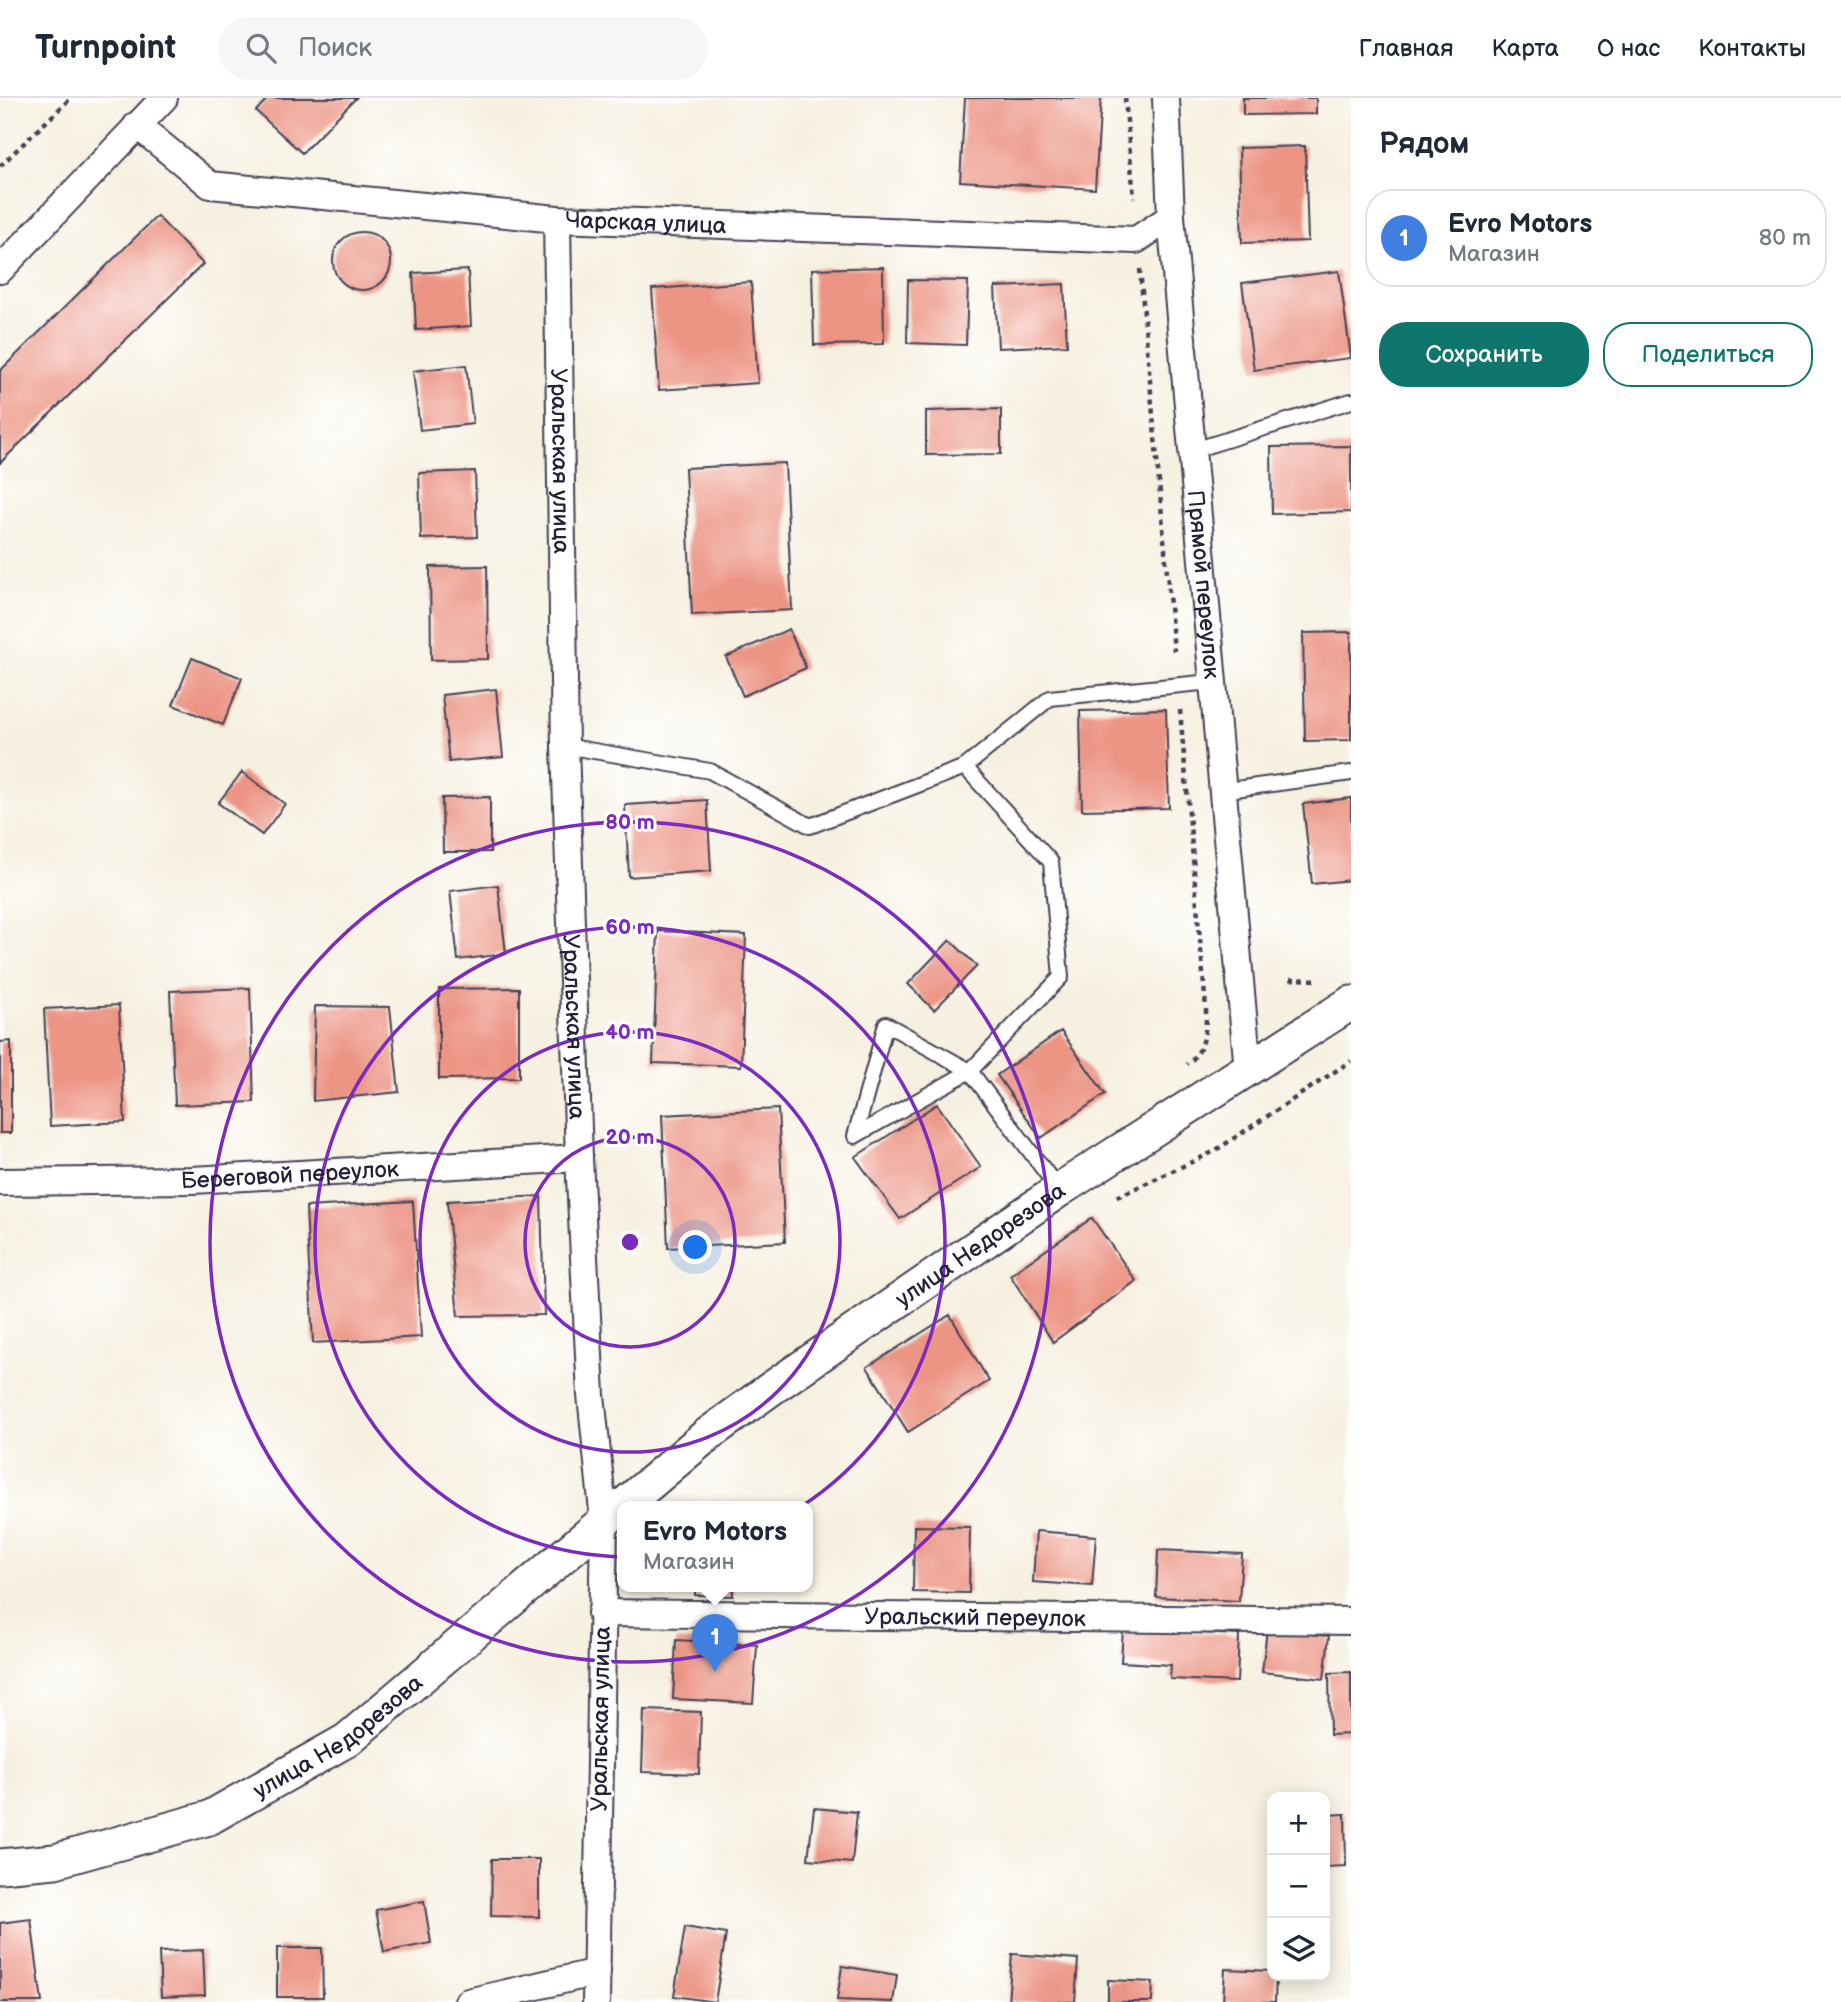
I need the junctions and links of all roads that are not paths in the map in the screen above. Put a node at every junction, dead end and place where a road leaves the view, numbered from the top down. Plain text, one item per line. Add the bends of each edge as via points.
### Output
1 (164, 98) edge
2 (1166, 98) edge
3 (137, 125) junction
4 (1171, 217) junction
5 (557, 219) junction
6 (0, 270) edge
7 (1351, 401) edge
8 (1191, 451) junction
9 (1211, 682) junction
10 (565, 746) junction
11 (965, 767) junction
12 (1351, 773) edge
13 (1221, 791) junction
14 (1351, 1003) edge
15 (1248, 1070) junction
16 (970, 1071) junction
17 (579, 1158) junction
18 (0, 1182) edge
19 (1059, 1189) junction
20 (628, 1501) edge
21 (616, 1511) edge
22 (601, 1614) junction
23 (1351, 1621) edge
24 (0, 1866) edge
25 (597, 1972) junction
26 (468, 2002) edge
27 (596, 2002) edge

1 - 3 street
2 - 4 street, Прямой переулок
3 - 5 street, Чарская улица via 210,185
3 - 6 street
4 - 5 street, Чарская улица via 1136,240
4 - 8 street, Прямой переулок
5 - 10 street, Уральская улица
7 - 8 lane
8 - 9 street, Прямой переулок
9 - 11 lane via 1050,698
9 - 13 street, Прямой переулок
10 - 11 lane via 710,771 810,826
10 - 17 street, Уральская улица
11 - 16 lane via 1051,862 1061,977
12 - 13 lane
13 - 15 street, Прямой переулок
14 - 15 street, улица Недорезова
15 - 19 street, улица Недорезова
16 - 16 lane via 947,1084 855,1136 886,1024
16 - 19 lane
17 - 18 street, Береговой переулок via 192,1180
17 - 21 street, Уральская улица via 591,1395
19 - 20 street, улица Недорезова via 738,1412
21 - 22 street, Уральская улица
21 - 24 street, улица Недорезова via 347,1740 209,1818 55,1861
22 - 23 street, Уральский переулок
22 - 25 street, Уральская улица
25 - 26 street
25 - 27 street, Уральская улица

